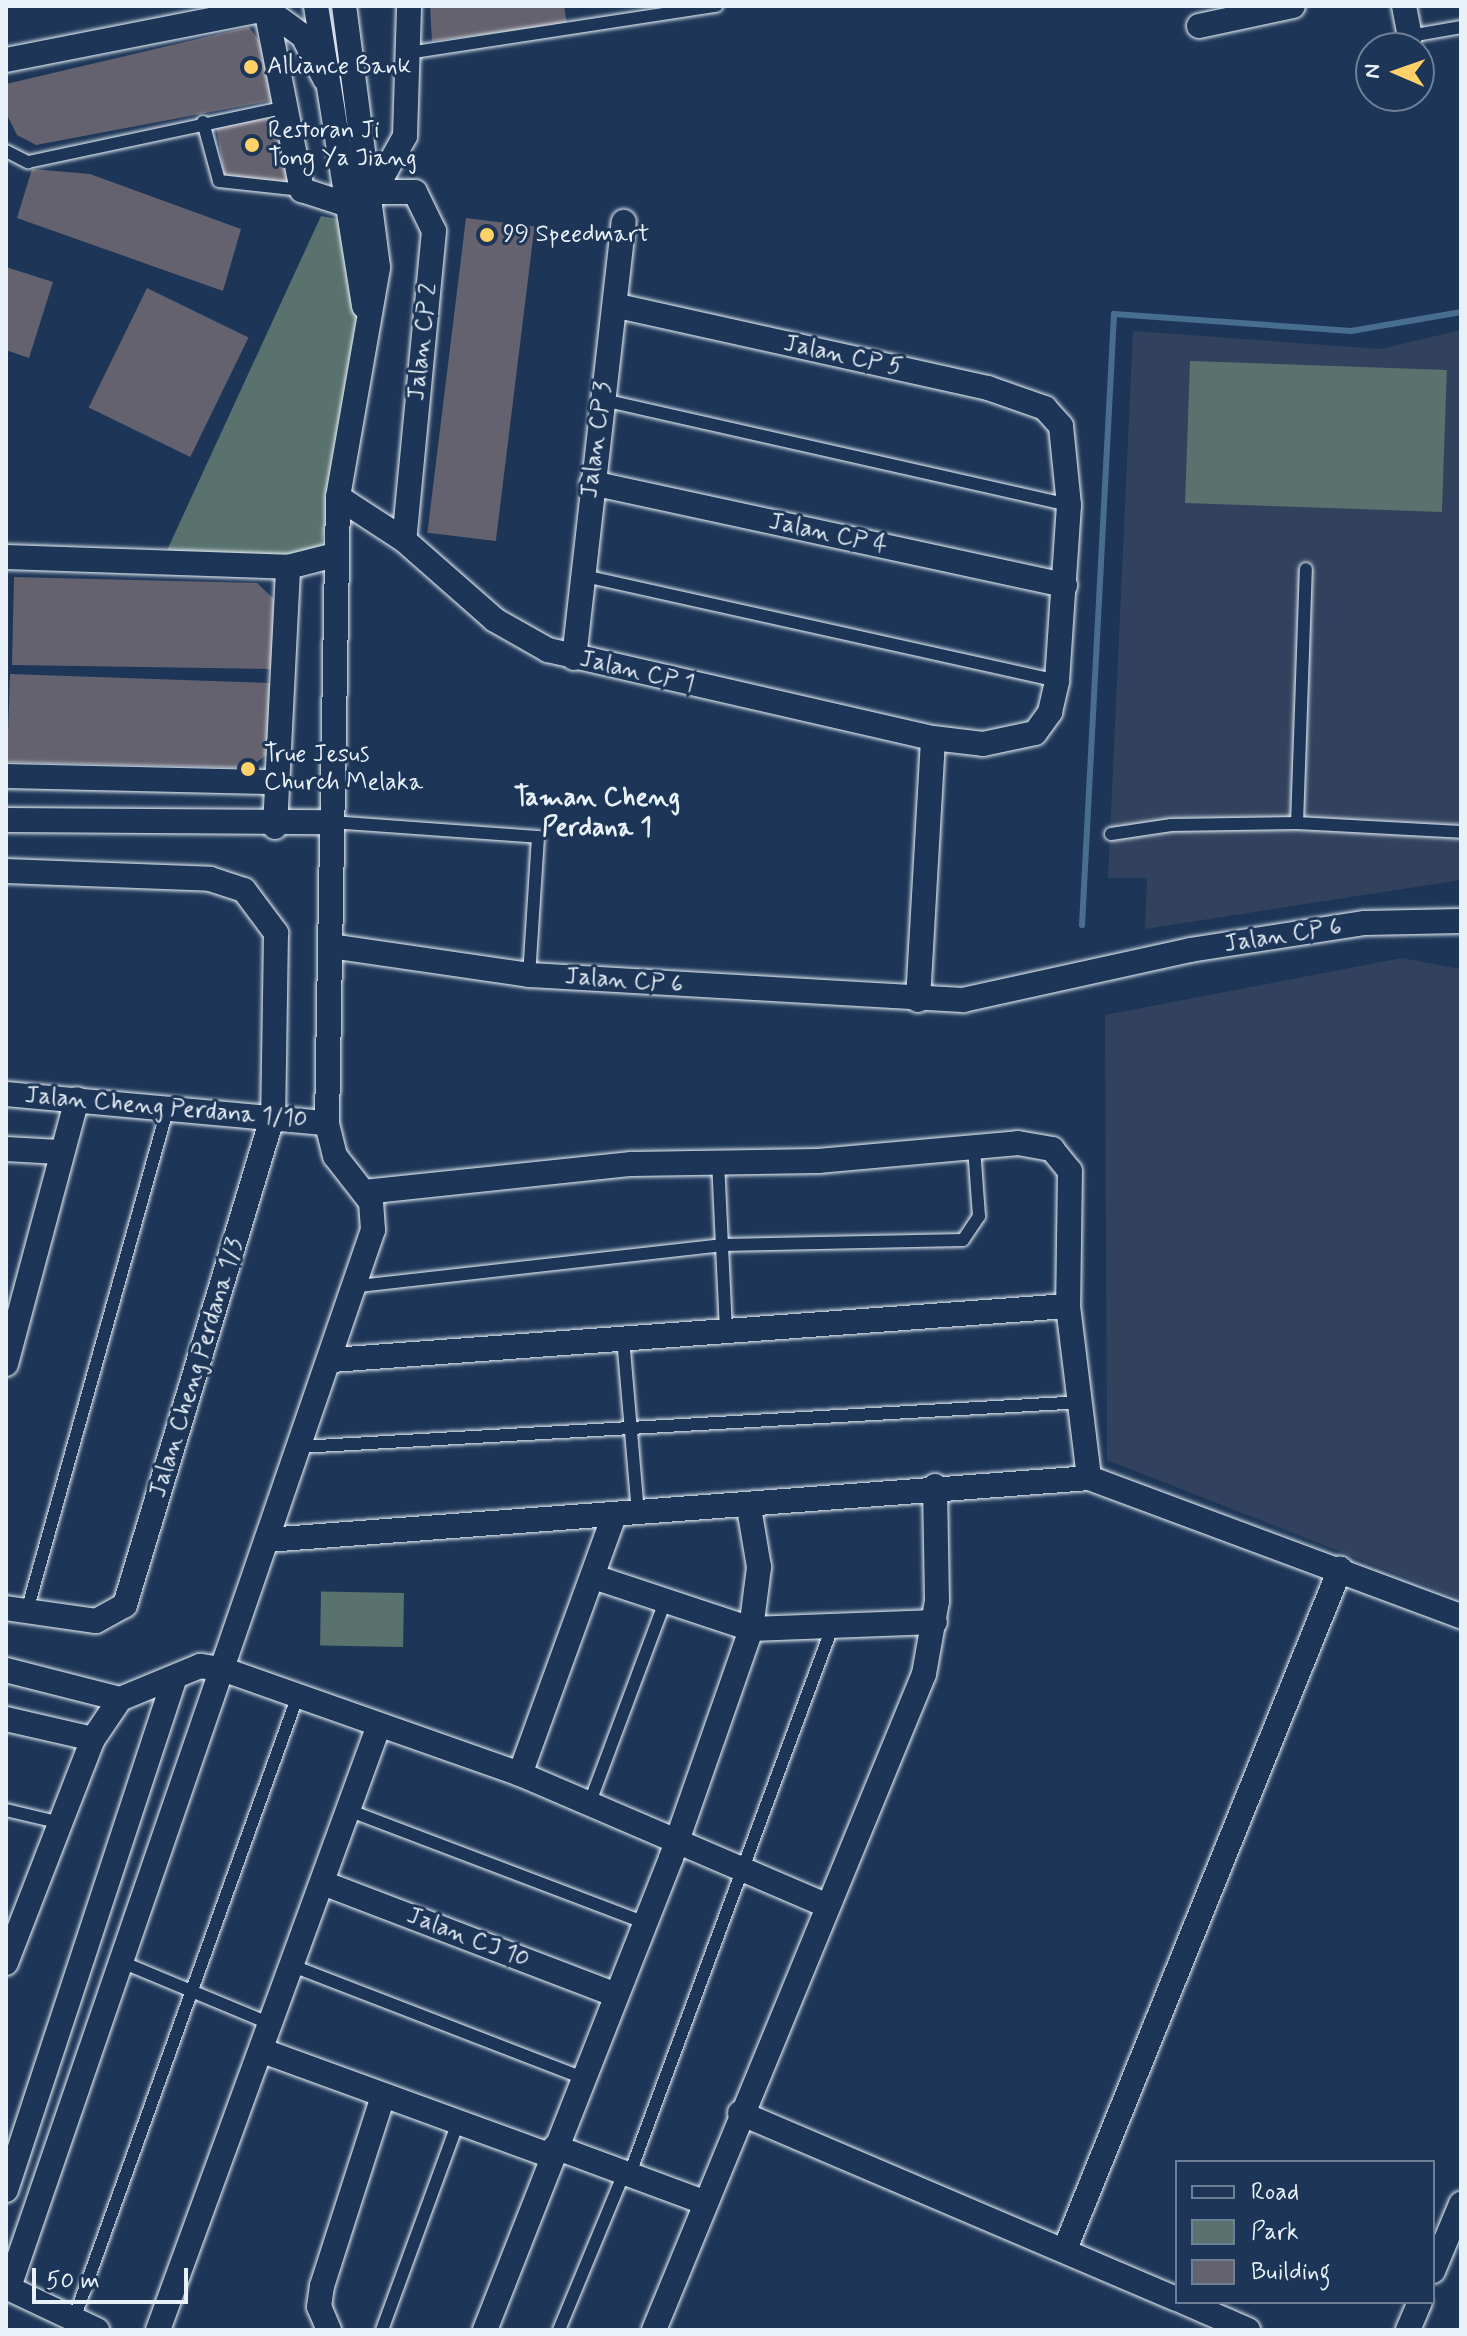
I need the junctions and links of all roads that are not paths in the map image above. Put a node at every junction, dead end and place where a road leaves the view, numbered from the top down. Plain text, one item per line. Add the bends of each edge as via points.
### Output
1 (316, 6) edge
2 (344, 6) edge
3 (409, 6) edge
4 (716, 6) edge
5 (1293, 6) edge
6 (1404, 6) edge
7 (266, 9) junction
8 (1199, 26) dead end
9 (1461, 27) edge
10 (1409, 32) edge
11 (1433, 32) edge
12 (408, 53) junction
13 (6, 60) edge
14 (325, 79) junction
15 (286, 107) junction
16 (203, 122) junction
17 (6, 151) edge
18 (302, 190) junction
19 (374, 192) junction
20 (348, 205) junction
21 (624, 222) dead end
22 (615, 305) junction
23 (367, 328) junction
24 (603, 400) junction
25 (592, 483) junction
26 (338, 497) junction
27 (1069, 505) junction
28 (404, 540) junction
29 (335, 555) junction
30 (6, 557) edge
31 (288, 567) junction
32 (1306, 569) dead end
33 (580, 575) junction
34 (1065, 585) junction
35 (574, 658) junction
36 (1057, 681) junction
37 (933, 738) junction
38 (6, 776) edge
39 (277, 782) junction
40 (6, 820) edge
41 (330, 822) junction
42 (1297, 823) junction
43 (275, 827) junction
44 (1461, 832) edge
45 (1111, 834) dead end
46 (6, 871) edge
47 (1461, 921) edge
48 (331, 946) junction
49 (529, 975) junction
50 (918, 1000) junction
51 (6, 1094) edge
52 (77, 1099) junction
53 (168, 1107) junction
54 (273, 1115) junction
55 (327, 1123) junction
56 (974, 1148) junction
57 (6, 1149) edge
58 (59, 1152) junction
59 (718, 1161) junction
60 (364, 1192) junction
61 (722, 1245) junction
62 (358, 1286) junction
63 (1068, 1306) junction
64 (11, 1324) edge
65 (726, 1329) junction
66 (623, 1338) junction
67 (332, 1360) junction
68 (6, 1364) edge
69 (1083, 1402) junction
70 (634, 1429) junction
71 (300, 1447) junction
72 (1089, 1478) junction
73 (935, 1486) junction
74 (749, 1508) junction
75 (626, 1517) junction
76 (267, 1540) junction
77 (1340, 1569) junction
78 (594, 1577) junction
79 (665, 1601) junction
80 (16, 1610) edge
81 (1461, 1616) edge
82 (935, 1622) junction
83 (833, 1625) junction
84 (751, 1629) junction
85 (222, 1669) junction
86 (6, 1670) edge
87 (174, 1680) junction
88 (297, 1698) junction
89 (120, 1699) junction
90 (6, 1719) edge
91 (378, 1728) junction
92 (93, 1739) junction
93 (520, 1774) junction
94 (590, 1802) junction
95 (6, 1810) edge
96 (348, 1810) junction
97 (61, 1823) junction
98 (677, 1841) junction
99 (747, 1872) junction
100 (323, 1883) junction
101 (17, 1900) edge
102 (828, 1906) junction
103 (646, 1923) junction
104 (117, 1960) junction
105 (6, 1963) edge
106 (293, 1966) junction
107 (192, 1991) junction
108 (613, 1994) junction
109 (273, 2025) junction
110 (263, 2051) junction
111 (580, 2077) junction
112 (383, 2096) junction
113 (740, 2113) junction
114 (458, 2122) junction
115 (553, 2152) junction
116 (628, 2172) junction
117 (6, 2190) edge
118 (704, 2202) junction
119 (1461, 2204) edge
120 (1065, 2249) junction
121 (1435, 2266) edge
122 (7, 2287) edge
123 (1175, 2298) edge
124 (1189, 2304) edge
125 (1419, 2304) edge
126 (74, 2319) junction
127 (97, 2330) edge
128 (158, 2330) edge
129 (329, 2330) edge
130 (382, 2330) edge
131 (485, 2330) edge
132 (559, 2330) edge
133 (654, 2330) edge
134 (1248, 2330) edge
135 (1408, 2330) edge

1 - 14 street
2 - 19 street
3 - 12 street
4 - 12 lane
5 - 8 street
6 - 10 street
7 - 13 street
7 - 14 street via 303,36
7 - 15 street
9 - 11 lane
12 - 19 street via 400,157
14 - 20 street
15 - 16 lane
15 - 18 street
16 - 17 lane via 28,162
16 - 18 lane via 219,181
18 - 20 street
19 - 23 street via 378,267
19 - 28 street, Jalan CP 2 via 415,192 434,231
20 - 23 street
21 - 22 street, Jalan CP 3
22 - 24 street, Jalan CP 3
22 - 27 street, Jalan CP 5 via 1019,396 1045,408 1061,426
23 - 26 street
24 - 25 street, Jalan CP 3
24 - 27 lane
25 - 33 street, Jalan CP 3
25 - 34 street, Jalan CP 4
26 - 28 street, Jalan CP 1
26 - 29 street
27 - 34 street
28 - 35 street, Jalan CP 1 via 495,620
29 - 31 street
29 - 41 street
30 - 31 street
31 - 39 street
32 - 42 lane
33 - 35 street, Jalan CP 3
33 - 36 lane
34 - 36 street
35 - 37 street, Jalan CP 1
36 - 37 street, Jalan CP 1 via 1050,712 1035,733 983,744
37 - 50 street
38 - 39 street
39 - 43 street
40 - 43 street
41 - 43 street
41 - 48 street
41 - 49 lane via 538,837
42 - 44 lane
42 - 45 lane via 1171,825
46 - 54 street, Jalan Cheng Perdana 1/3 via 210,879 258,902 276,933
47 - 50 street, Jalan CP 6 via 1365,923 1190,950 1006,995
48 - 49 street, Jalan CP 6
48 - 55 street
49 - 50 street, Jalan CP 6
51 - 52 street, Jalan Cheng Perdana 1/10
52 - 53 street, Jalan Cheng Perdana 1/10
52 - 58 street
53 - 54 street, Jalan Cheng Perdana 1/10
53 - 80 lane
54 - 55 street, Jalan Cheng Perdana 1/10
54 - 80 street, Jalan Cheng Perdana 1/3 via 125,1605 96,1621
55 - 60 street via 335,1156
56 - 59 street
56 - 61 lane via 979,1216 963,1240
56 - 63 street via 1037,1145 1065,1159
57 - 58 street
58 - 64 street
59 - 60 street via 511,1173
59 - 61 lane
60 - 62 street via 373,1230
61 - 62 lane
61 - 65 lane
62 - 67 street
63 - 65 street
63 - 69 street
64 - 68 street
65 - 66 street
66 - 67 street
66 - 70 lane
67 - 71 street
69 - 70 lane
69 - 72 street
70 - 71 lane
70 - 75 lane
71 - 76 street
72 - 73 street
72 - 77 street
73 - 74 street
73 - 82 street
74 - 75 street
74 - 84 street via 760,1578
75 - 76 street
75 - 78 street
76 - 85 street
77 - 81 street
77 - 120 street
78 - 79 street
78 - 93 street
79 - 84 street
79 - 94 lane
82 - 83 street
82 - 102 street via 905,1724
83 - 84 street
83 - 99 lane
84 - 98 street
85 - 87 street via 200,1666
85 - 88 street
85 - 104 street
86 - 89 street
87 - 89 street
87 - 117 street
88 - 91 street
88 - 107 lane
89 - 92 street
90 - 92 street
91 - 93 street
91 - 96 street
92 - 97 street
93 - 94 street
94 - 98 street
95 - 97 lane
96 - 100 street
96 - 103 lane
97 - 101 street
98 - 99 street
98 - 103 street
99 - 102 street
99 - 116 lane
100 - 106 street
100 - 108 street, Jalan CJ 10
101 - 105 street
102 - 113 street
103 - 108 street
104 - 107 lane
104 - 122 street
106 - 109 street
106 - 111 lane
107 - 109 lane
107 - 126 lane
108 - 111 street
109 - 110 street
110 - 112 street
110 - 128 street
111 - 115 street
112 - 114 street
112 - 129 street via 322,2286 319,2307
113 - 118 street
113 - 120 street
114 - 115 street
114 - 130 lane
115 - 116 street
115 - 131 street
116 - 118 street
116 - 132 lane
118 - 133 street
119 - 121 street
120 - 123 street
122 - 126 street
124 - 134 street
125 - 135 street
126 - 127 street

